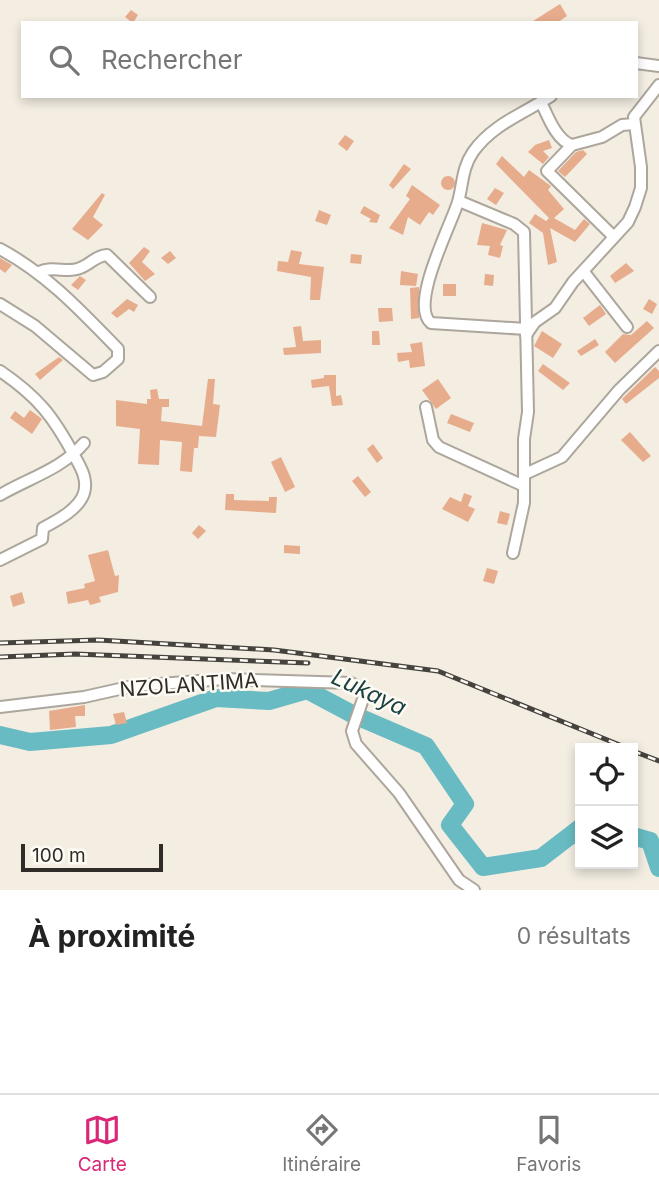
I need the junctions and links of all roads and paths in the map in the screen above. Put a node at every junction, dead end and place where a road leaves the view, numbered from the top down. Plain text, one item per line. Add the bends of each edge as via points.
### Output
1 (638, 63) edge
2 (659, 66) edge
3 (659, 85) edge
4 (546, 99) edge
5 (634, 124) junction
6 (572, 145) junction
7 (458, 201) junction
8 (613, 236) junction
9 (0, 249) edge
10 (39, 272) junction
11 (584, 272) junction
12 (150, 298) dead end
13 (0, 304) edge
14 (627, 327) dead end
15 (526, 332) junction
16 (659, 351) edge
17 (0, 371) edge
18 (426, 407) dead end
19 (84, 443) dead end
20 (74, 455) junction
21 (525, 474) junction
22 (524, 486) junction
23 (0, 495) edge
24 (513, 553) dead end
25 (0, 560) edge
26 (0, 707) edge
27 (474, 890) edge

1 - 2 street
3 - 5 street via 637,111
4 - 6 street via 555,130
4 - 7 street via 503,123 479,144 462,174
5 - 6 street
5 - 8 street via 641,188 628,222
6 - 8 street via 547,173
7 - 15 street via 523,229
7 - 15 street via 432,267 426,319
8 - 11 street
9 - 10 street
10 - 12 street via 50,267 81,268 107,255
10 - 13 street via 118,349 118,359 103,373 93,375 35,326
11 - 14 street
11 - 15 street via 555,308
15 - 21 street
16 - 21 street via 562,457
17 - 20 street via 44,405
18 - 22 street via 433,440 439,447
19 - 20 street
20 - 23 street
20 - 25 street via 84,476 85,492 77,506 43,528 42,539
21 - 22 street
22 - 24 street
26 - 27 street, NZOLANTIMA via 127,687 225,679 343,681 361,689 364,696 352,731 356,744 399,793 459,880

